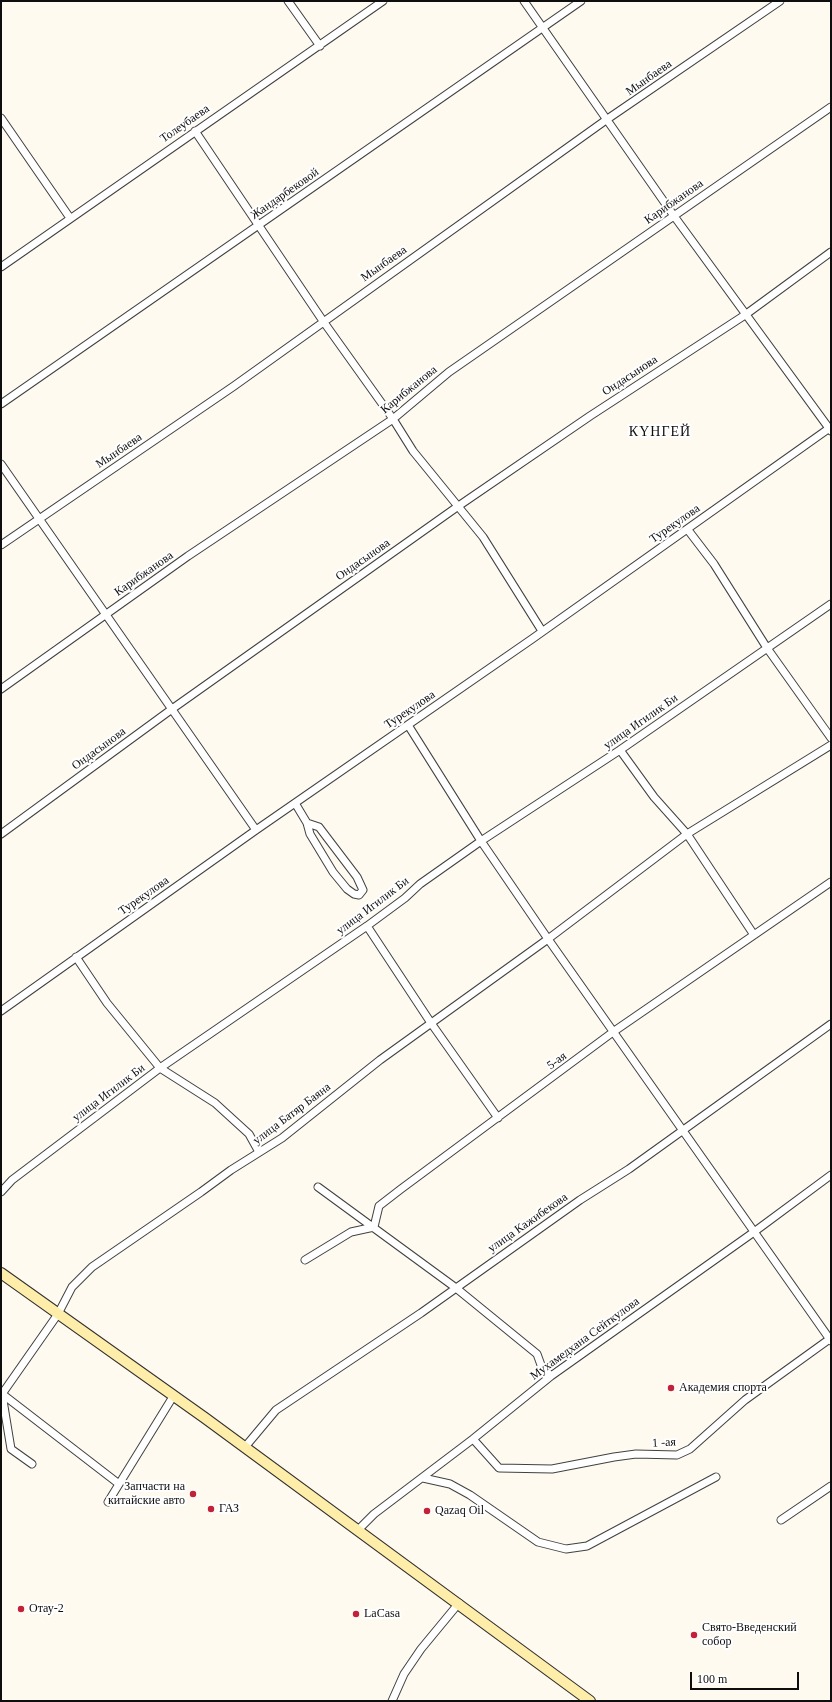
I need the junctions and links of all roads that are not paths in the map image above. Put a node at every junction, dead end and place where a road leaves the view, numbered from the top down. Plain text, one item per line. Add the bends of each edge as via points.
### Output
1 (288, 1) edge
2 (383, 1) edge
3 (524, 1) edge
4 (581, 1) edge
5 (780, 1) edge
6 (542, 28) junction
7 (320, 46) junction
8 (831, 107) edge
9 (1, 118) edge
10 (606, 120) junction
11 (4, 128) edge
12 (195, 131) junction
13 (674, 216) junction
14 (70, 218) junction
15 (260, 225) junction
16 (831, 252) edge
17 (1, 267) edge
18 (746, 315) junction
19 (323, 321) junction
20 (1, 404) edge
21 (393, 419) junction
22 (830, 429) edge
23 (1, 464) edge
24 (457, 507) junction
25 (39, 519) junction
26 (688, 530) junction
27 (1, 545) edge
28 (831, 604) edge
29 (106, 614) junction
30 (542, 631) junction
31 (767, 648) junction
32 (1, 690) edge
33 (172, 709) junction
34 (408, 725) junction
35 (831, 738) edge
36 (831, 745) edge
37 (620, 750) junction
38 (295, 803) junction
39 (307, 823) junction
40 (256, 830) junction
41 (1, 834) edge
42 (687, 834) junction
43 (481, 841) junction
44 (831, 882) edge
45 (367, 926) junction
46 (754, 935) junction
47 (548, 939) junction
48 (76, 957) junction
49 (1, 1011) edge
50 (431, 1023) junction
51 (831, 1024) edge
52 (613, 1032) junction
53 (160, 1068) junction
54 (498, 1118) junction
55 (682, 1130) junction
56 (259, 1152) junction
57 (831, 1175) edge
58 (318, 1187) dead end
59 (1, 1192) edge
60 (374, 1227) junction
61 (754, 1232) junction
62 (305, 1260) dead end
63 (1, 1273) edge
64 (456, 1288) junction
65 (58, 1314) junction
66 (831, 1339) edge
67 (551, 1376) junction
68 (2, 1394) edge
69 (174, 1395) junction
70 (473, 1439) junction
71 (245, 1447) junction
72 (32, 1464) dead end
73 (716, 1477) dead end
74 (423, 1478) junction
75 (119, 1484) junction
76 (831, 1486) edge
77 (108, 1502) dead end
78 (782, 1520) dead end
79 (358, 1530) junction
80 (459, 1603) junction
81 (392, 1701) edge
82 (590, 1701) edge

1 - 7 street
2 - 7 street, Толеубаева
3 - 6 street
4 - 6 street, Жандарбековой
5 - 10 street, Мынбаева
6 - 10 street
6 - 15 street, Жандарбековой
7 - 12 street, Толеубаева
8 - 13 street, Карибжанова
9 - 11 street
10 - 13 street
10 - 19 street, Мынбаева
11 - 14 street
12 - 14 street, Толеубаева
12 - 15 street
13 - 18 street
13 - 21 street, Карибжанова via 448,372
14 - 17 street, Толеубаева
15 - 19 street
15 - 20 street, Жандарбековой
16 - 18 street, Ондасынова
18 - 22 street
18 - 24 street, Ондасынова via 590,416
19 - 21 street
19 - 25 street, Мынбаева via 234,386
21 - 24 street via 413,451
21 - 29 street, Карибжанова
22 - 26 street, Турекулова
23 - 25 street
24 - 30 street via 483,537
24 - 33 street, Ондасынова
25 - 27 street, Мынбаева
25 - 29 street
26 - 30 street, Турекулова
26 - 31 street via 714,564
28 - 31 street, улица Игилик Би
29 - 32 street, Карибжанова
29 - 33 street
30 - 34 street, Турекулова
31 - 35 street
31 - 37 street, улица Игилик Би
33 - 40 street
33 - 41 street, Ондасынова
34 - 38 street, Турекулова
34 - 43 street
36 - 42 street, улица Батяр Баяна
37 - 42 street via 654,797
37 - 43 street, улица Игилик Би
38 - 39 street
38 - 40 street, Турекулова
39 - 39 street via 319,827 357,877 363,890 359,895 347,889 333,872 310,834
40 - 48 street, Турекулова
42 - 46 street
42 - 47 street, улица Батяр Баяна
43 - 45 street, улица Игилик Би
43 - 47 street
44 - 46 street, 5-ая
45 - 50 street
45 - 53 street, улица Игилик Би
46 - 52 street, 5-ая
47 - 50 street, улица Батяр Баяна
47 - 52 street
48 - 49 street, Турекулова
48 - 53 street via 107,1003
50 - 54 street
50 - 56 street, улица Батяр Баяна via 282,1138
51 - 55 street, улица Кажибекова
52 - 54 street, 5-ая
52 - 55 street
53 - 56 street via 215,1103 249,1134
53 - 59 street, улица Игилик Би via 12,1180
54 - 60 street, 5-ая via 379,1206
55 - 61 street
55 - 64 street, улица Кажибекова
56 - 65 street, улица Батяр Баяна via 92,1267 72,1287
57 - 61 street, Мухамедхана Сейткулова
58 - 60 street
60 - 62 street via 351,1232
60 - 64 street
61 - 66 street
61 - 67 street, Мухамедхана Сейткулова
63 - 65 main road
64 - 67 street via 537,1354 541,1365
64 - 71 street, улица Кажибекова via 276,1410
65 - 68 street, улица Батяр Баяна
65 - 69 main road
66 - 70 street, 1 -ая via 745,1400 690,1449 677,1455 636,1454 552,1469 499,1468
67 - 70 street, Мухамедхана Сейткулова
68 - 72 street via 11,1449
68 - 75 street
69 - 71 main road
69 - 75 street
70 - 74 street, Мухамедхана Сейткулова
71 - 79 main road
73 - 74 street via 587,1546 566,1549 538,1542 450,1484
74 - 79 street, Мухамедхана Сейткулова via 374,1514
75 - 77 street
76 - 78 street
79 - 80 main road
80 - 81 street via 404,1674
80 - 82 main road

